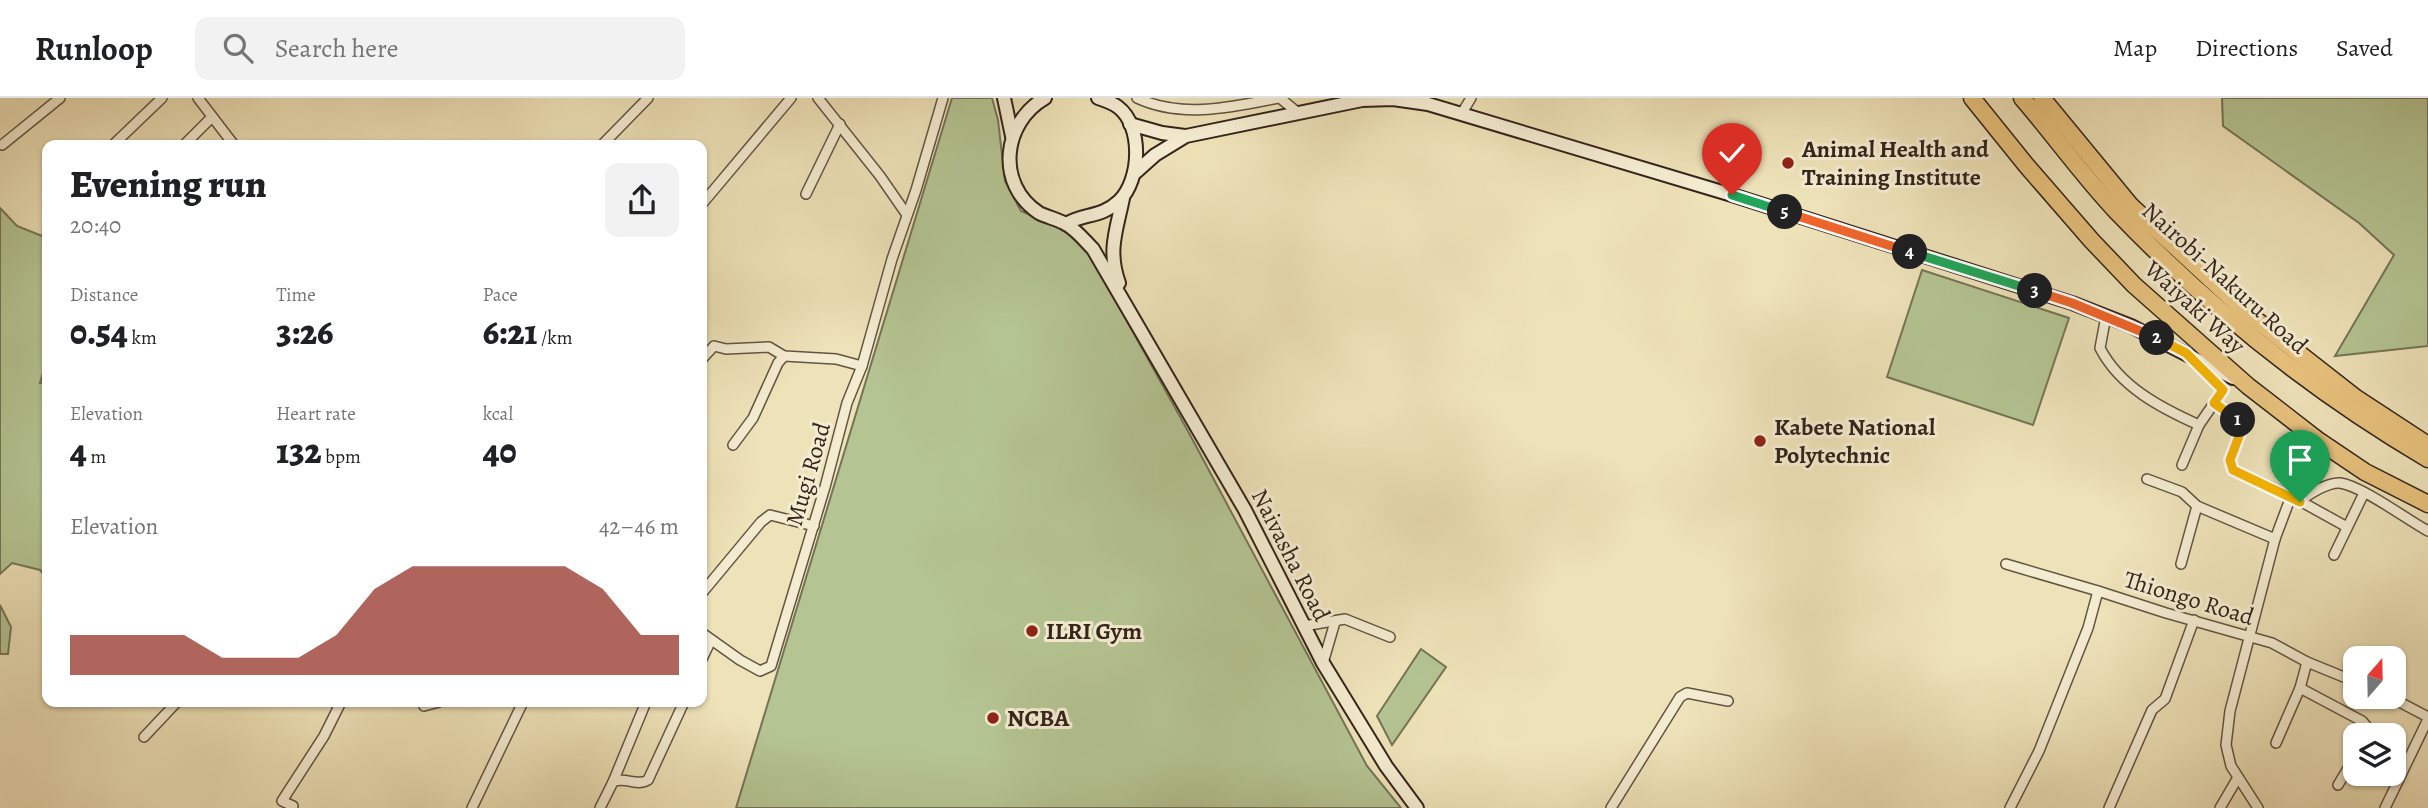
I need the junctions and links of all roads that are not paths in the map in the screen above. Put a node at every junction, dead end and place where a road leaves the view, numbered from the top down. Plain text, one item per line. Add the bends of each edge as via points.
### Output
1 (60, 98) edge
2 (162, 98) edge
3 (648, 98) edge
4 (791, 98) edge
5 (818, 98) edge
6 (943, 98) edge
7 (1004, 98) edge
8 (1045, 98) edge
9 (1098, 98) edge
10 (1137, 98) edge
11 (1279, 98) edge
12 (1471, 98) edge
13 (1972, 98) edge
14 (2022, 98) edge
15 (2042, 98) edge
16 (201, 99) edge
17 (1116, 102) edge
18 (1297, 112) junction
19 (1462, 113) junction
20 (212, 117) junction
21 (840, 124) junction
22 (1130, 124) junction
23 (1012, 136) junction
24 (1186, 136) junction
25 (118, 140) edge
26 (189, 140) edge
27 (230, 140) edge
28 (607, 140) edge
29 (2, 145) edge
30 (1136, 172) junction
31 (806, 194) dead end
32 (707, 198) edge
33 (1123, 198) junction
34 (907, 215) junction
35 (1066, 224) junction
36 (2106, 316) junction
37 (1133, 317) junction
38 (707, 353) edge
39 (2186, 353) junction
40 (784, 356) junction
41 (862, 366) junction
42 (2248, 386) junction
43 (2214, 403) junction
44 (2199, 425) junction
45 (2319, 441) junction
46 (733, 445) dead end
47 (2428, 445) edge
48 (2428, 459) edge
49 (2182, 465) dead end
50 (2147, 478) dead end
51 (2364, 493) junction
52 (2291, 496) junction
53 (2300, 502) junction
54 (2428, 504) edge
55 (2197, 506) junction
56 (814, 526) junction
57 (2347, 527) junction
58 (2428, 531) edge
59 (2275, 539) junction
60 (2334, 555) dead end
61 (2006, 564) dead end
62 (2181, 564) dead end
63 (707, 587) edge
64 (2098, 591) junction
65 (2194, 620) junction
66 (1335, 622) junction
67 (1304, 626) junction
68 (707, 637) edge
69 (1390, 637) dead end
70 (2250, 637) junction
71 (711, 640) junction
72 (707, 648) edge
73 (2306, 662) junction
74 (1323, 663) junction
75 (2343, 677) edge
76 (2300, 688) junction
77 (1728, 701) dead end
78 (2406, 706) edge
79 (172, 707) edge
80 (337, 707) edge
81 (521, 707) edge
82 (644, 707) edge
83 (682, 707) edge
84 (2428, 718) edge
85 (2364, 723) edge
86 (144, 737) dead end
87 (2276, 743) dead end
88 (2343, 777) edge
89 (2237, 779) junction
90 (613, 782) junction
91 (2338, 785) dead end
92 (293, 806) dead end
93 (472, 808) edge
94 (600, 808) edge
95 (1417, 808) edge
96 (1611, 808) edge
97 (2010, 808) edge
98 (2109, 808) edge
99 (2220, 808) edge
100 (2258, 808) edge
101 (2385, 808) edge

1 - 29 street
2 - 25 street
3 - 28 street
4 - 32 street
5 - 21 street
6 - 34 street, Mugi Road
7 - 23 street, Naivasha Road
8 - 23 street via 1023,115
9 - 17 street
10 - 11 street via 1197,111
11 - 18 street
12 - 19 street
13 - 42 highway, Waiyaki Way via 2091,241
14 - 48 highway, Nairobi-Nakuru Road via 2116,210 2215,305 2294,371
15 - 47 highway via 2131,206 2246,312 2356,398
16 - 20 street
17 - 22 street
18 - 19 street via 1393,99
18 - 24 street
19 - 36 street
20 - 26 street
20 - 27 street
21 - 31 street
21 - 34 street
22 - 24 street
22 - 30 street via 1137,150
23 - 35 street, Naivasha Road via 1010,170 1016,186 1039,213
24 - 30 street
30 - 33 street, Naivasha Road
33 - 35 street via 1103,213
33 - 37 street, Naivasha Road via 1113,264
34 - 41 street, Mugi Road
35 - 37 street, Naivasha Road via 1093,249
36 - 39 street
36 - 44 street via 2100,348 2113,368 2151,401
37 - 67 street, Naivasha Road via 1245,510
38 - 40 street via 717,346 769,347
39 - 42 street
39 - 43 street via 2223,390
40 - 41 street via 836,359
40 - 46 street via 753,418
41 - 56 street, Mugi Road
42 - 45 highway, Waiyaki Way
43 - 44 street
43 - 52 street via 2244,423 2230,460 2233,470
44 - 49 street
45 - 52 street
45 - 54 highway, Waiyaki Way via 2365,472
50 - 55 street via 2182,492
51 - 53 street via 2336,482
51 - 57 street
51 - 58 street
52 - 53 street
52 - 59 street
53 - 57 street
55 - 59 street
55 - 62 street
56 - 63 street via 770,515
56 - 71 street, Mugi Road via 771,666 760,671
57 - 60 street
59 - 70 street
61 - 64 street, Thiongo Road
64 - 65 street, Thiongo Road
64 - 97 street via 2039,751
65 - 70 street, Thiongo Road
65 - 98 street via 2165,699 2152,710
66 - 67 street
66 - 69 street via 1345,619
66 - 74 street
67 - 74 street, Naivasha Road
68 - 71 street, Mugi Road
70 - 73 street, Thiongo Road
70 - 89 street via 2226,745
71 - 72 street
73 - 75 street, Thiongo Road
73 - 76 street
74 - 95 street, Naivasha Road
76 - 85 street
76 - 87 street
77 - 96 street via 1687,693 1680,697
78 - 84 street
79 - 86 street
80 - 92 street via 282,801
81 - 93 street
82 - 90 street
83 - 90 street via 648,780
84 - 101 street
88 - 91 street
89 - 99 street
89 - 100 street
90 - 94 street

